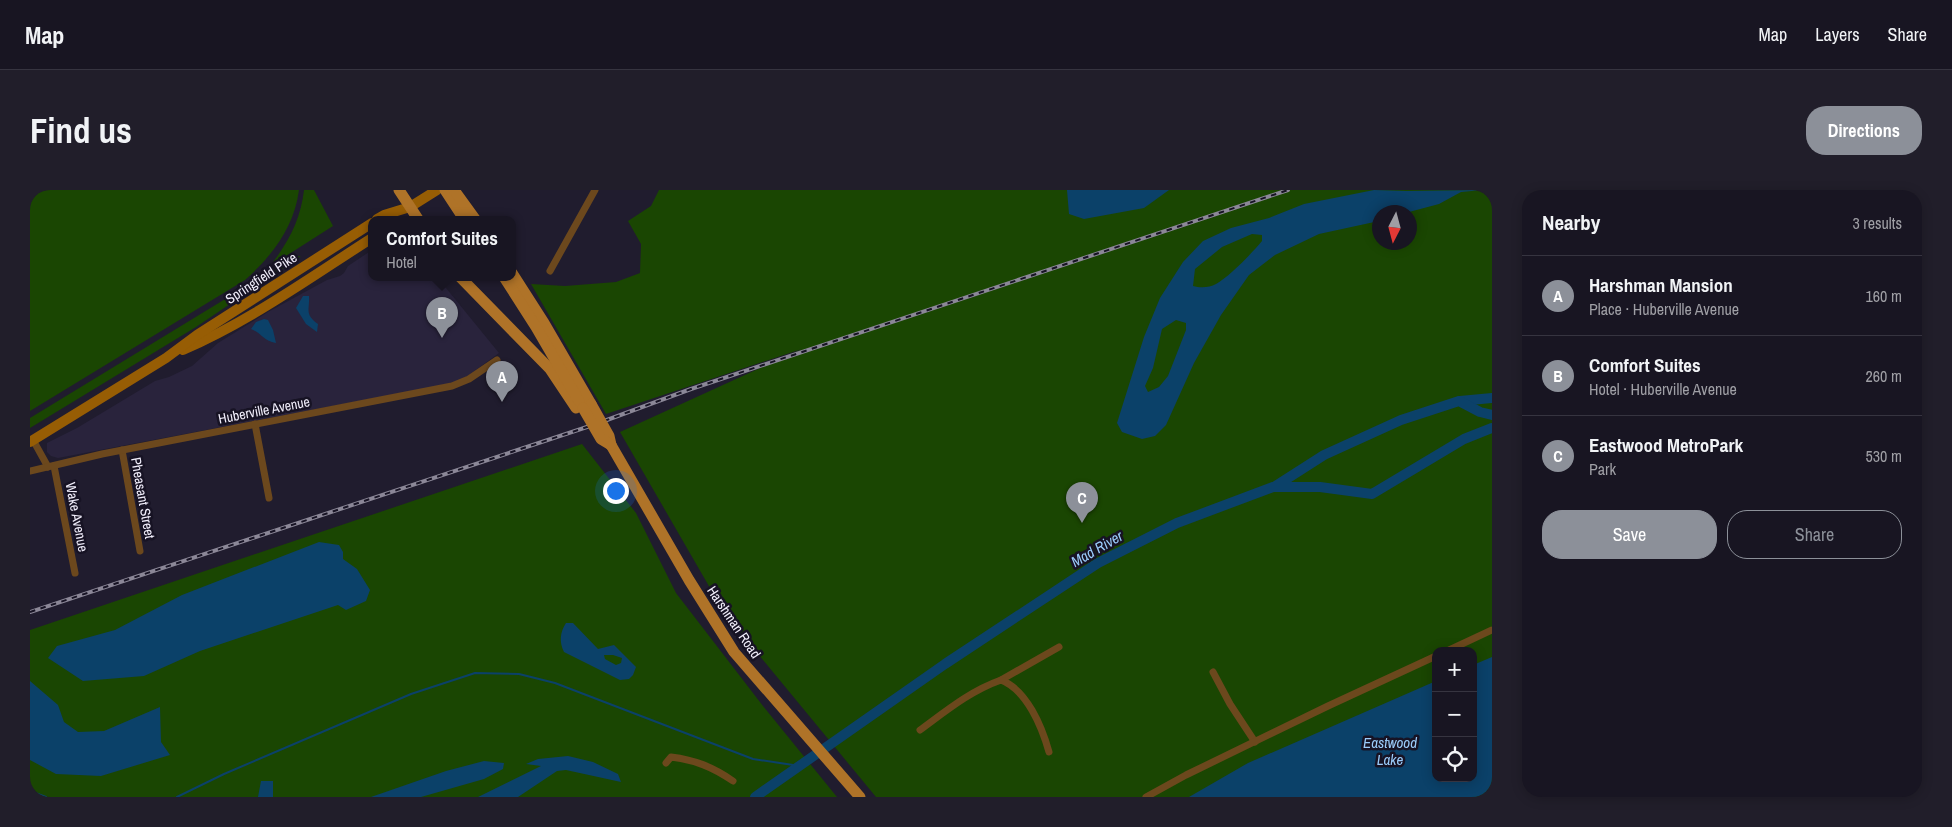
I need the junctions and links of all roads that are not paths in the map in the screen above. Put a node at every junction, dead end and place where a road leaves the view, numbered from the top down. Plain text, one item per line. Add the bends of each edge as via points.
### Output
1 (399, 190) edge
2 (437, 190) edge
3 (595, 190) edge
4 (451, 192) edge
5 (410, 207) junction
6 (382, 216) edge
7 (400, 216) edge
8 (416, 216) edge
9 (463, 216) edge
10 (472, 216) edge
11 (368, 226) edge
12 (368, 241) edge
13 (550, 271) dead end
14 (516, 279) edge
15 (464, 281) edge
16 (507, 281) edge
17 (166, 358) junction
18 (497, 360) dead end
19 (583, 407) junction
20 (255, 424) junction
21 (32, 441) edge
22 (122, 450) junction
23 (51, 466) junction
24 (30, 471) edge
25 (269, 498) dead end
26 (140, 551) dead end
27 (75, 573) dead end
28 (1492, 630) edge
29 (1059, 647) dead end
30 (1456, 647) edge
31 (1432, 658) edge
32 (1213, 672) dead end
33 (1001, 680) junction
34 (920, 730) dead end
35 (1255, 742) junction
36 (1049, 752) dead end
37 (666, 764) dead end
38 (733, 781) dead end
39 (860, 797) edge
40 (1146, 797) edge

1 - 5 main road
2 - 5 main road
3 - 13 street
4 - 9 main road
4 - 10 main road
5 - 6 main road
5 - 7 main road
5 - 8 main road
11 - 17 main road, Springfield Pike via 196,335
12 - 17 main road, Springfield Pike via 274,301 201,343
14 - 19 main road via 544,323
15 - 19 main road
16 - 19 main road
17 - 21 main road, Springfield Pike
18 - 20 street, Huberville Avenue via 452,386
19 - 39 main road, Harshman Road via 605,445 622,464 726,640
20 - 22 street, Huberville Avenue
20 - 25 street
21 - 23 street
22 - 23 street, Huberville Avenue
22 - 26 street, Pheasant Street
23 - 24 street, Huberville Avenue
23 - 27 street, Wake Avenue
28 - 30 street
29 - 33 street
31 - 35 street
32 - 35 street
33 - 34 street via 969,694
33 - 36 street via 1018,692 1029,706
35 - 40 street
37 - 38 street via 671,757 698,762

